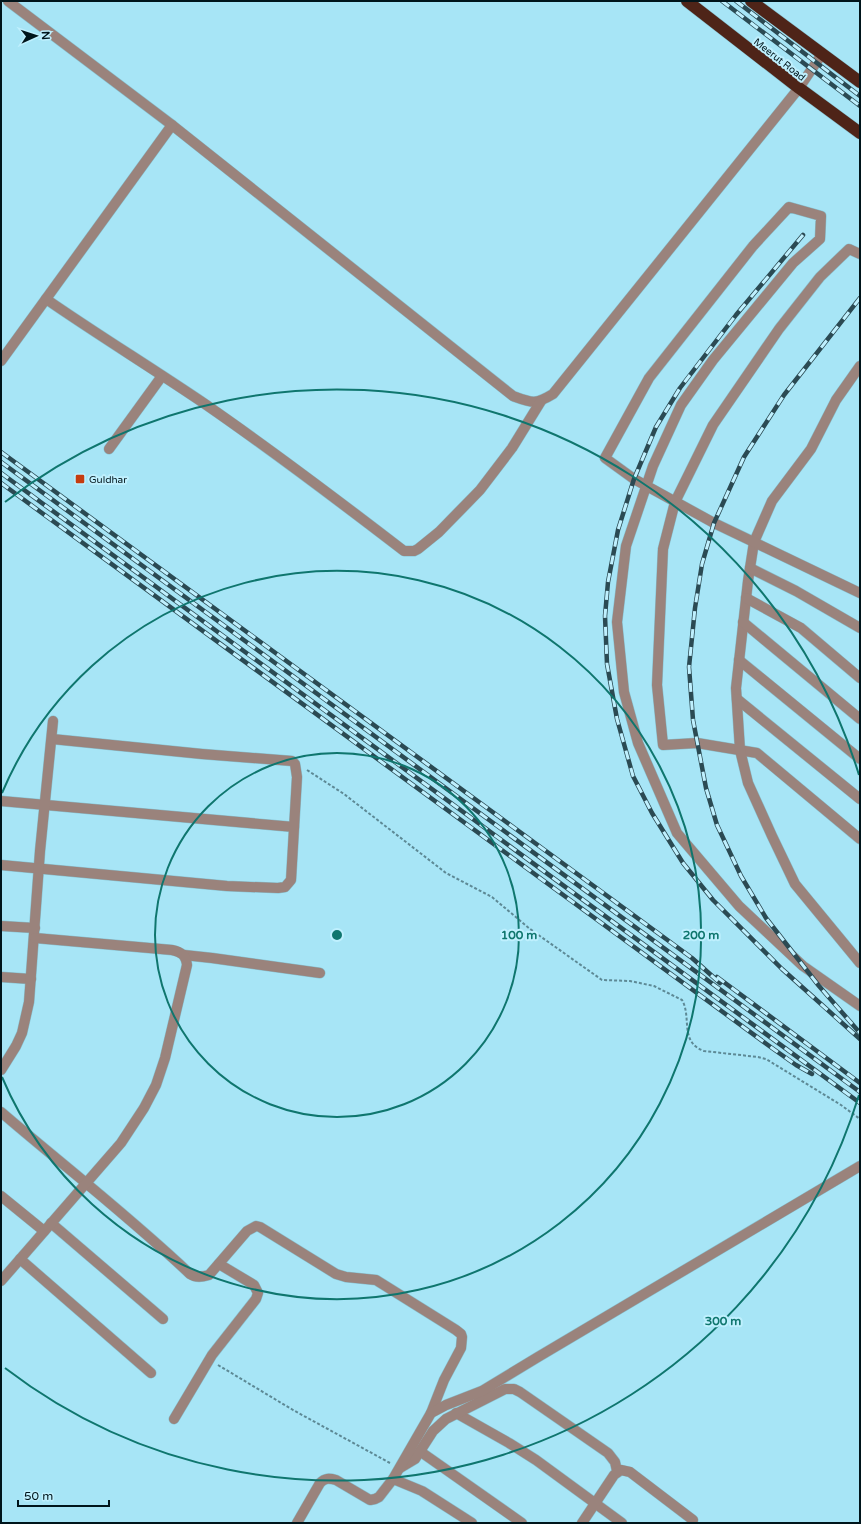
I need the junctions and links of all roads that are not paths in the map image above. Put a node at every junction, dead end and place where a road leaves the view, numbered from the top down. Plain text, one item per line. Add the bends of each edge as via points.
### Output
1 (8, 1) edge
2 (687, 1) edge
3 (751, 1) edge
4 (822, 54) junction
5 (860, 82) edge
6 (799, 88) junction
7 (172, 126) junction
8 (860, 133) edge
9 (860, 254) edge
10 (46, 299) junction
11 (1, 361) edge
12 (860, 366) edge
13 (162, 376) junction
14 (541, 401) junction
15 (109, 449) dead end
16 (646, 486) junction
17 (675, 502) junction
18 (754, 542) junction
19 (750, 568) junction
20 (860, 593) edge
21 (746, 598) junction
22 (743, 622) junction
23 (860, 628) edge
24 (739, 660) junction
25 (860, 678) edge
26 (737, 699) junction
27 (860, 719) edge
28 (53, 721) dead end
29 (52, 739) junction
30 (740, 750) junction
31 (860, 759) edge
32 (860, 799) edge
33 (1, 801) edge
34 (45, 804) junction
35 (294, 827) junction
36 (860, 840) edge
37 (1, 865) edge
38 (39, 869) junction
39 (1, 926) edge
40 (35, 933) junction
41 (184, 955) junction
42 (860, 964) edge
43 (320, 973) dead end
44 (1, 977) edge
45 (31, 979) junction
46 (860, 1006) edge
47 (1, 1070) edge
48 (1, 1112) edge
49 (860, 1166) edge
50 (85, 1182) junction
51 (1, 1196) edge
52 (47, 1227) junction
53 (20, 1259) junction
54 (219, 1264) junction
55 (2, 1276) edge
56 (164, 1319) dead end
57 (151, 1373) dead end
58 (431, 1413) junction
59 (456, 1414) junction
60 (174, 1419) dead end
61 (421, 1452) junction
62 (400, 1468) junction
63 (618, 1471) junction
64 (393, 1479) junction
65 (595, 1503) junction
66 (693, 1520) dead end
67 (297, 1523) edge
68 (472, 1523) edge
69 (522, 1523) edge
70 (582, 1523) edge
71 (622, 1523) edge

1 - 7 street
2 - 6 highway, Meerut Road
3 - 4 highway
4 - 5 highway
4 - 6 street
6 - 8 highway, Meerut Road
6 - 14 street via 552,394
7 - 10 street
7 - 14 street via 513,396 528,402
9 - 17 street via 849,249 820,277 779,329 713,425
10 - 11 street
10 - 13 street
12 - 18 street via 836,400 811,449 772,501
13 - 14 street via 205,404 404,551 409,552 418,549 439,532 480,490 512,448
13 - 15 street
16 - 16 street via 605,458 649,378 753,246 789,207 821,216 820,239 793,263 713,360 681,404
16 - 17 street
16 - 46 street via 626,546 617,622 624,692 638,742 677,833 724,889 803,966
17 - 18 street
17 - 30 street via 663,549 657,685 664,746 698,743
18 - 19 street
18 - 20 street
19 - 21 street
19 - 23 street
21 - 22 street
21 - 25 street via 801,628
22 - 24 street
22 - 27 street
24 - 26 street
24 - 31 street
26 - 30 street
26 - 32 street
28 - 29 street
29 - 34 street
29 - 35 street via 292,761 296,766 297,777
30 - 36 street via 757,753
30 - 42 street via 748,783 795,884
33 - 34 street
34 - 35 street
34 - 38 street
35 - 38 street via 292,874 285,887 227,886
37 - 38 street
38 - 40 street
39 - 40 street
40 - 41 street via 172,950
40 - 45 street
41 - 43 street
41 - 50 street via 187,965 156,1085 121,1142
44 - 45 street
45 - 47 street via 22,1033
48 - 50 street
49 - 58 street via 500,1381
50 - 52 street
50 - 54 street via 144,1231 190,1274 198,1277 209,1275
51 - 52 street
52 - 53 street
52 - 56 street
53 - 55 street
53 - 57 street
54 - 58 street via 247,1231 256,1226 260,1227 336,1274 346,1278 376,1280 456,1330 462,1337 461,1348 440,1387
54 - 60 street via 254,1285 258,1293 209,1360
58 - 62 street
59 - 61 street via 438,1426
59 - 63 street via 499,1391 514,1389 608,1453
59 - 65 street via 536,1460
61 - 62 street
61 - 69 street
62 - 64 street
63 - 65 street
63 - 66 street via 630,1472
64 - 67 street via 379,1497 370,1500 336,1480 325,1479 320,1483
64 - 68 street via 422,1491
65 - 70 street
65 - 71 street

